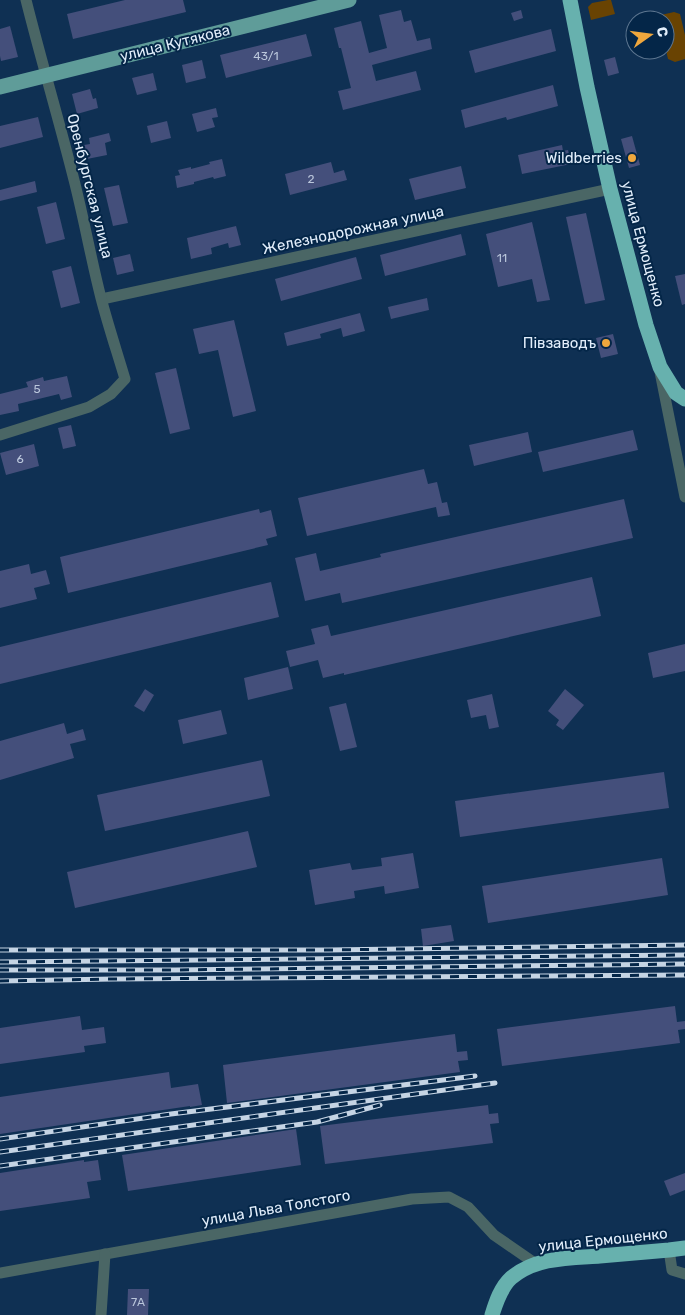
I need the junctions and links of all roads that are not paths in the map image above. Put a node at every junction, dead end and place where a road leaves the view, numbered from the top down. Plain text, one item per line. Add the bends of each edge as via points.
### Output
1 (26, 0) edge
2 (349, 0) edge
3 (570, 0) edge
4 (45, 76) junction
5 (0, 87) edge
6 (610, 189) junction
7 (102, 299) junction
8 (660, 367) junction
9 (685, 399) edge
10 (0, 435) edge
11 (685, 496) edge
12 (685, 1248) edge
13 (669, 1250) junction
14 (105, 1254) junction
15 (536, 1264) junction
16 (0, 1273) edge
17 (685, 1274) edge
18 (101, 1315) edge
19 (492, 1315) edge

1 - 4 street, Оренбургская улица
2 - 4 main road, улица Кутякова
3 - 6 highway, улица Ермощенко
4 - 5 main road, улица Кутякова
4 - 7 street, Оренбургская улица
6 - 7 street, Железнодорожная улица
6 - 8 highway, улица Ермощенко
7 - 10 street, Оренбургская улица via 125,379 111,394 89,407
8 - 9 highway, улица Ермощенко via 676,392
8 - 11 street
12 - 13 highway, улица Ермощенко
13 - 15 highway, улица Ермощенко
13 - 17 street via 672,1270
14 - 15 street, улица Льва Толстого via 412,1199 448,1197 468,1207 494,1235
14 - 16 street, улица Льва Толстого
14 - 18 street
15 - 19 highway, улица Ермощенко via 510,1278

